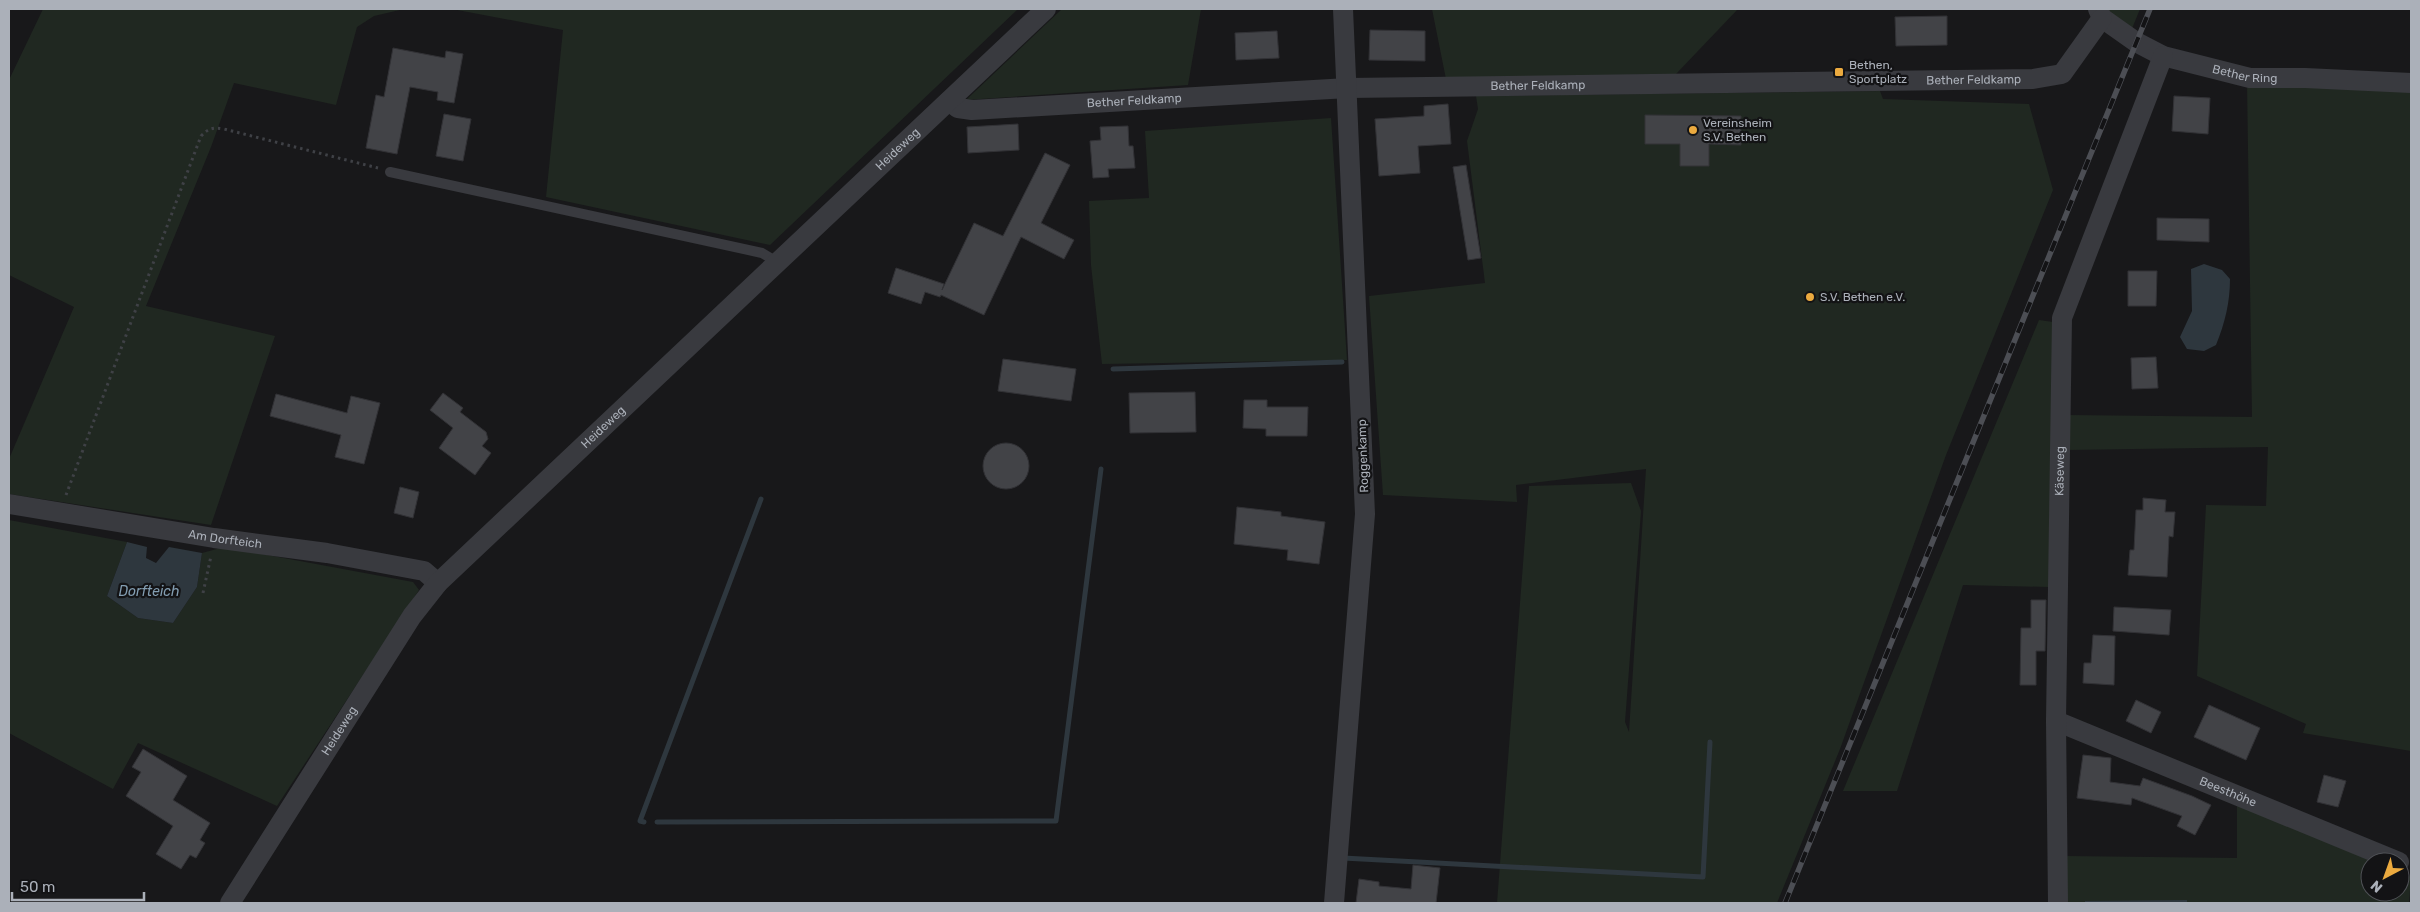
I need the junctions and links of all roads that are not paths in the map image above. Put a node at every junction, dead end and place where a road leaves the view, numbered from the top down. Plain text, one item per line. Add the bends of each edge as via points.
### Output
1 (1046, 9) edge
2 (1343, 9) edge
3 (2100, 13) edge
4 (2163, 56) junction
5 (1861, 80) junction
6 (2411, 83) edge
7 (1348, 88) junction
8 (1880, 91) dead end
9 (948, 101) junction
10 (390, 172) road end
11 (777, 262) junction
12 (9, 504) edge
13 (438, 583) junction
14 (2056, 721) junction
15 (2376, 852) edge
16 (230, 903) edge
17 (1334, 903) edge
18 (2058, 903) edge

1 - 9 street, Heideweg
2 - 7 street, Roggenkamp
3 - 4 street, Bether Ring via 2136,42
3 - 5 street, Bether Feldkamp via 2062,74 2033,79
4 - 6 street, Bether Ring via 2250,78
4 - 14 street, Käseweg via 2062,318
5 - 7 street, Bether Feldkamp
5 - 8 lane
7 - 9 street, Bether Feldkamp via 972,110 958,108
7 - 17 street, Roggenkamp via 1366,514
9 - 11 street, Heideweg
10 - 11 lane via 762,253
11 - 13 street, Heideweg
12 - 13 street, Am Dorfteich via 327,553 424,571
13 - 16 street, Heideweg via 412,616
14 - 15 street, Beesthöhe
14 - 18 street, Käseweg

